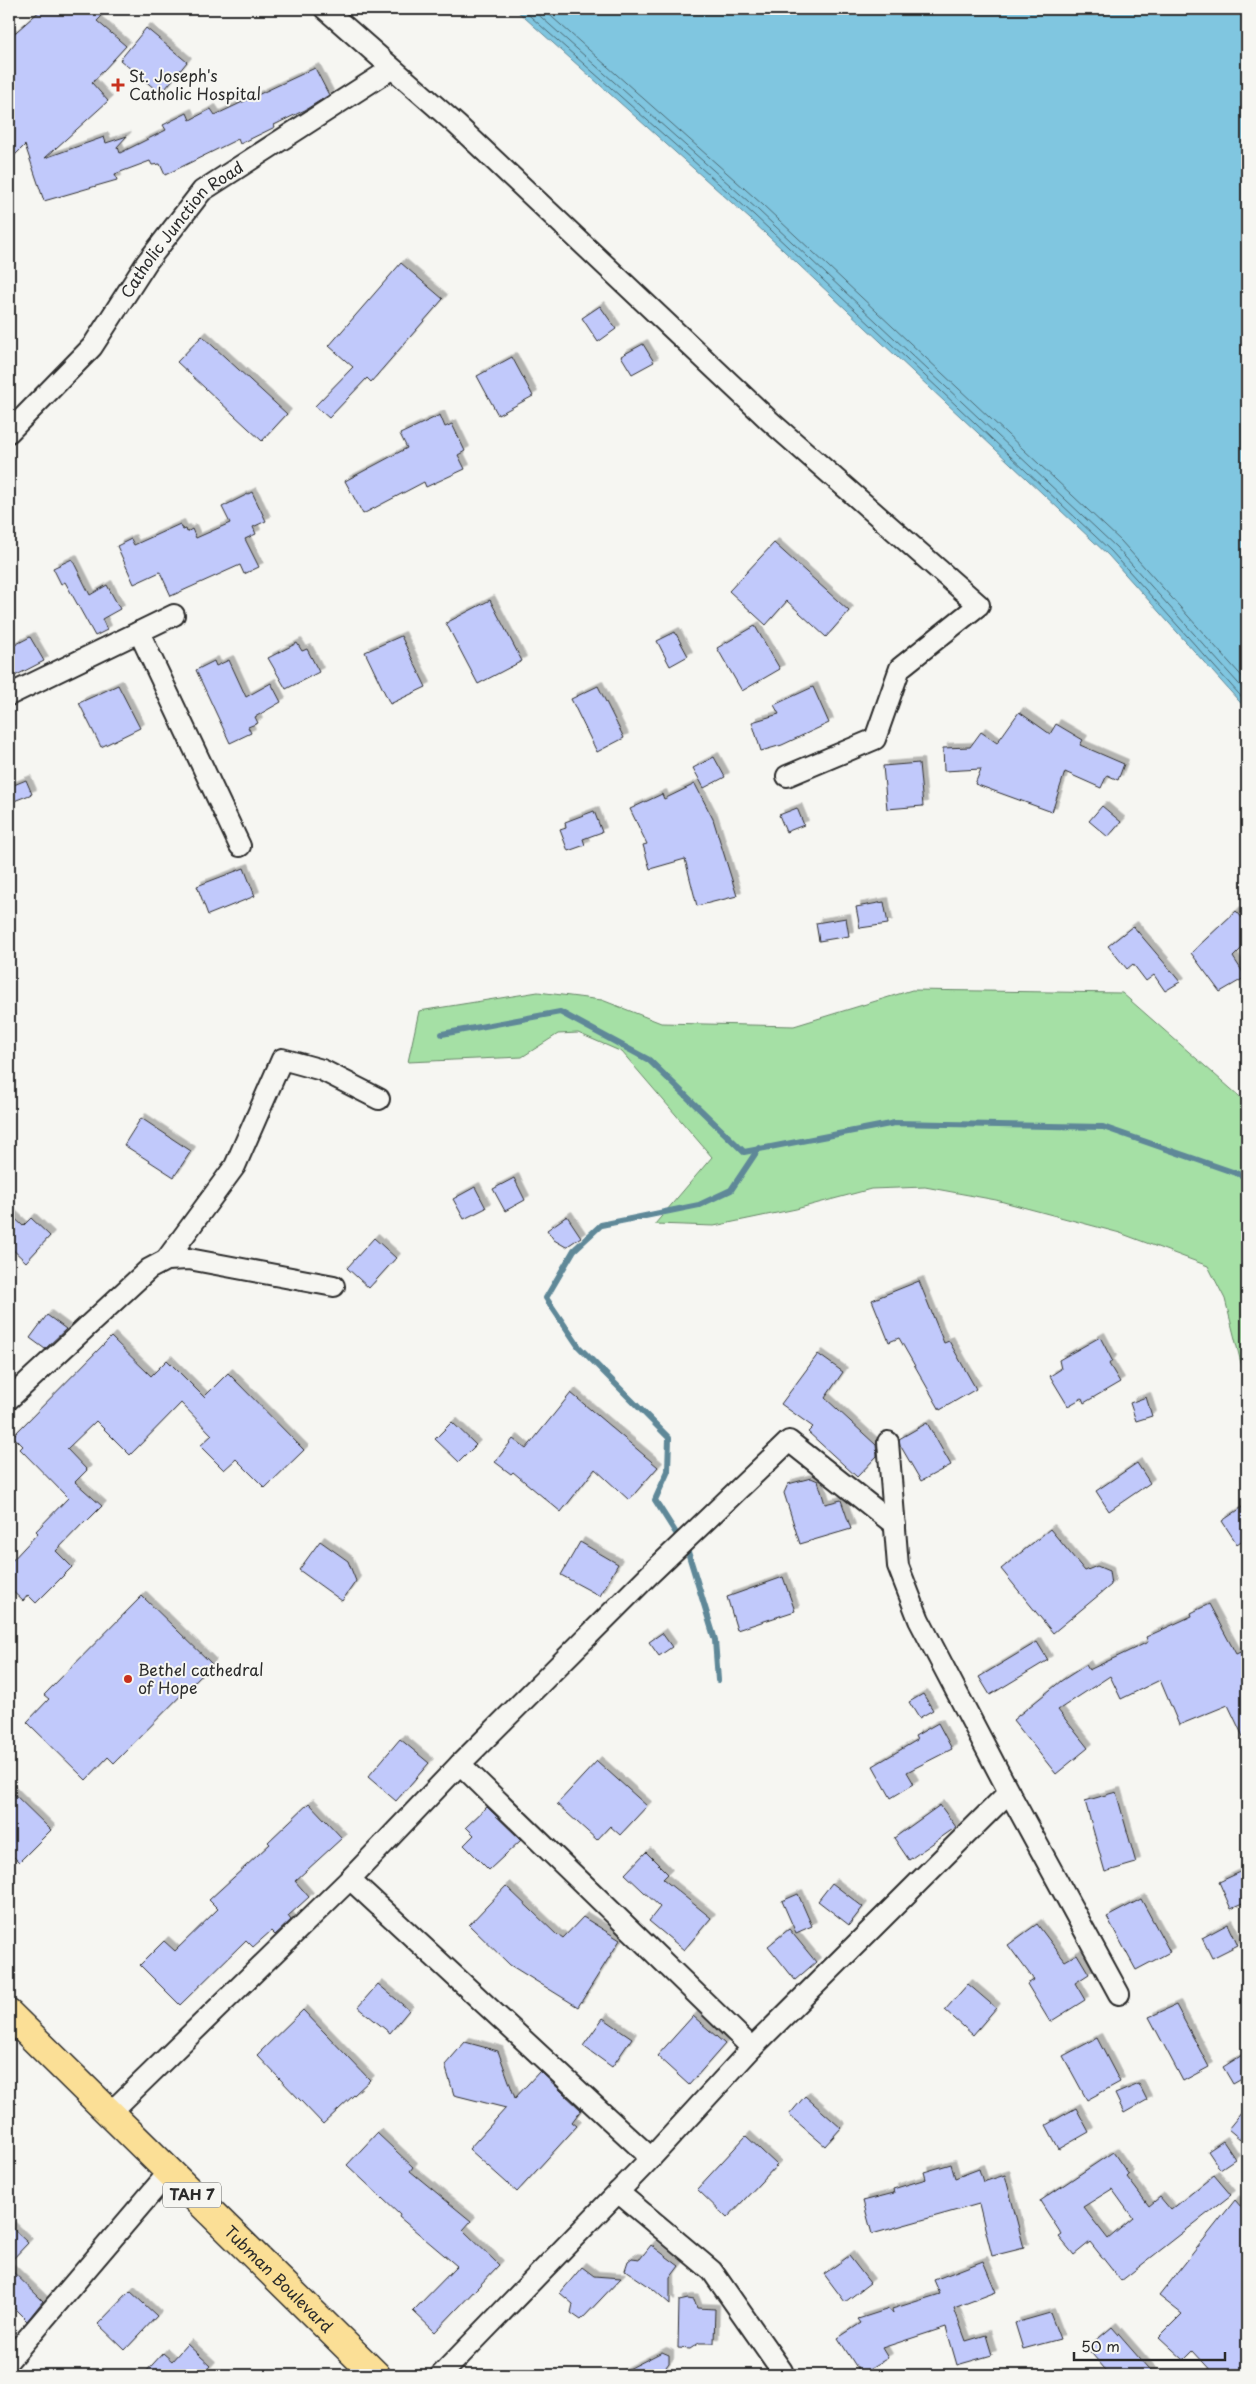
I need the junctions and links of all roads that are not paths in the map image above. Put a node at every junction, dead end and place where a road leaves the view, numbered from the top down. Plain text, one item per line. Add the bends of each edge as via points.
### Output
1 (325, 9) edge
2 (391, 69) junction
3 (9, 432) edge
4 (174, 615) dead end
5 (139, 632) junction
6 (9, 695) edge
7 (787, 776) dead end
8 (240, 846) dead end
9 (379, 1100) dead end
10 (166, 1260) junction
11 (334, 1286) dead end
12 (9, 1399) edge
13 (888, 1442) dead end
14 (895, 1525) junction
15 (460, 1764) junction
16 (1009, 1792) junction
17 (350, 1879) junction
18 (1119, 1994) dead end
19 (9, 2014) edge
20 (752, 2048) junction
21 (110, 2114) junction
22 (651, 2158) junction
23 (169, 2172) junction
24 (618, 2192) junction
25 (9, 2360) edge
26 (782, 2371) dead end
27 (376, 2375) edge
28 (441, 2375) edge

1 - 2 street
2 - 3 street, Catholic Junction Road via 202,191 147,262 92,347
2 - 7 street via 456,125 771,422 979,605 900,668 874,739
4 - 5 street
5 - 6 street
5 - 8 street
9 - 10 street via 322,1070 282,1058 235,1166
10 - 11 street via 189,1259
10 - 12 street via 150,1269
13 - 14 street
14 - 15 street via 789,1441
14 - 16 street via 898,1566 918,1620
15 - 17 street
15 - 20 street
16 - 18 street
16 - 20 street
17 - 21 street
17 - 22 street
19 - 21 highway, Tubman Boulevard / TAH 7
20 - 22 street
21 - 23 highway, Tubman Boulevard / TAH 7
22 - 24 street
23 - 25 street
23 - 27 highway, Tubman Boulevard / TAH 7
24 - 26 street via 712,2271
24 - 28 street

